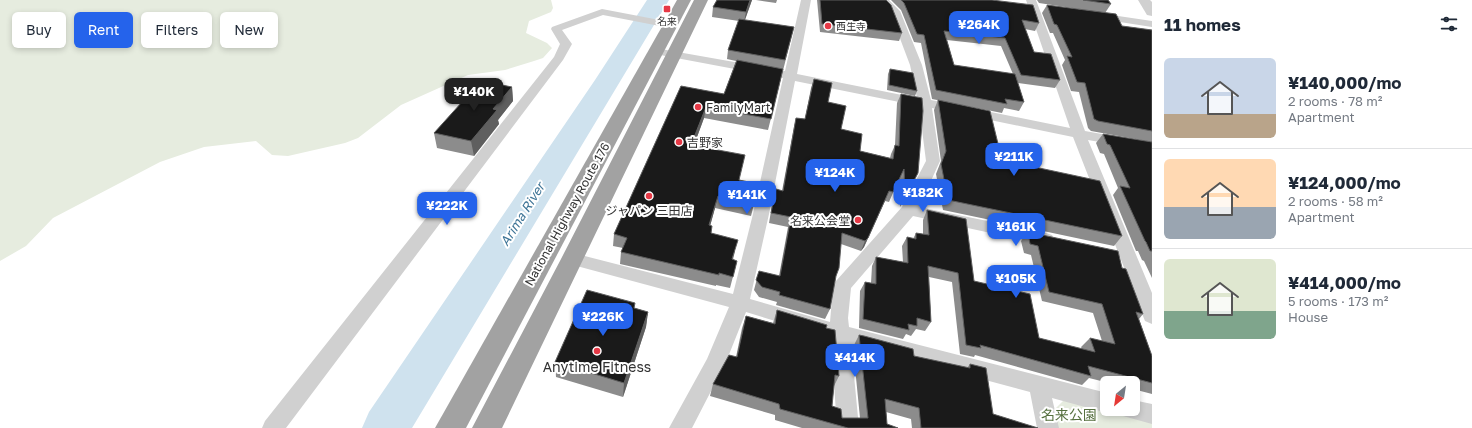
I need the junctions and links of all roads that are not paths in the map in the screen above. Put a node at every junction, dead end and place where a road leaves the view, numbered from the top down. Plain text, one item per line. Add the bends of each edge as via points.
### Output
1 (684, 0) edge
2 (701, 0) edge
3 (806, 0) edge
4 (884, 0) edge
5 (1144, 0) edge
6 (1028, 4) edge
7 (606, 6) edge
8 (1048, 8) edge
9 (1152, 12) edge
10 (1085, 14) edge
11 (664, 24) junction
12 (1152, 24) edge
13 (665, 53) junction
14 (790, 76) junction
15 (925, 103) junction
16 (1079, 134) junction
17 (1152, 147) edge
18 (909, 210) junction
19 (1060, 242) edge
20 (573, 259) junction
21 (740, 303) junction
22 (1152, 316) edge
23 (841, 333) junction
24 (1039, 385) junction
25 (1100, 401) edge
26 (1140, 411) edge
27 (1152, 414) edge
28 (273, 428) edge
29 (450, 428) edge
30 (487, 428) edge
31 (680, 428) edge
32 (848, 428) edge
33 (1048, 428) edge

1 - 11 highway, National Highway Route 176
2 - 13 highway, National Highway Route 176
3 - 14 street
4 - 15 street via 895,11 904,32 916,65
5 - 9 street
6 - 8 street
6 - 16 street
7 - 11 street
7 - 28 street via 556,29 566,44 559,58
10 - 12 street
11 - 13 highway, National Highway Route 176
13 - 14 street
13 - 20 highway, National Highway Route 176
13 - 29 highway, National Highway Route 176
14 - 15 street
14 - 21 street
15 - 16 street
15 - 18 street via 933,161
16 - 17 street
16 - 22 street via 1121,255
18 - 19 street
18 - 23 street via 842,286 839,318
20 - 21 street
20 - 30 highway, National Highway Route 176
21 - 23 street
21 - 31 street via 716,362
23 - 24 street
23 - 32 street
24 - 25 street
24 - 33 street
26 - 27 street

